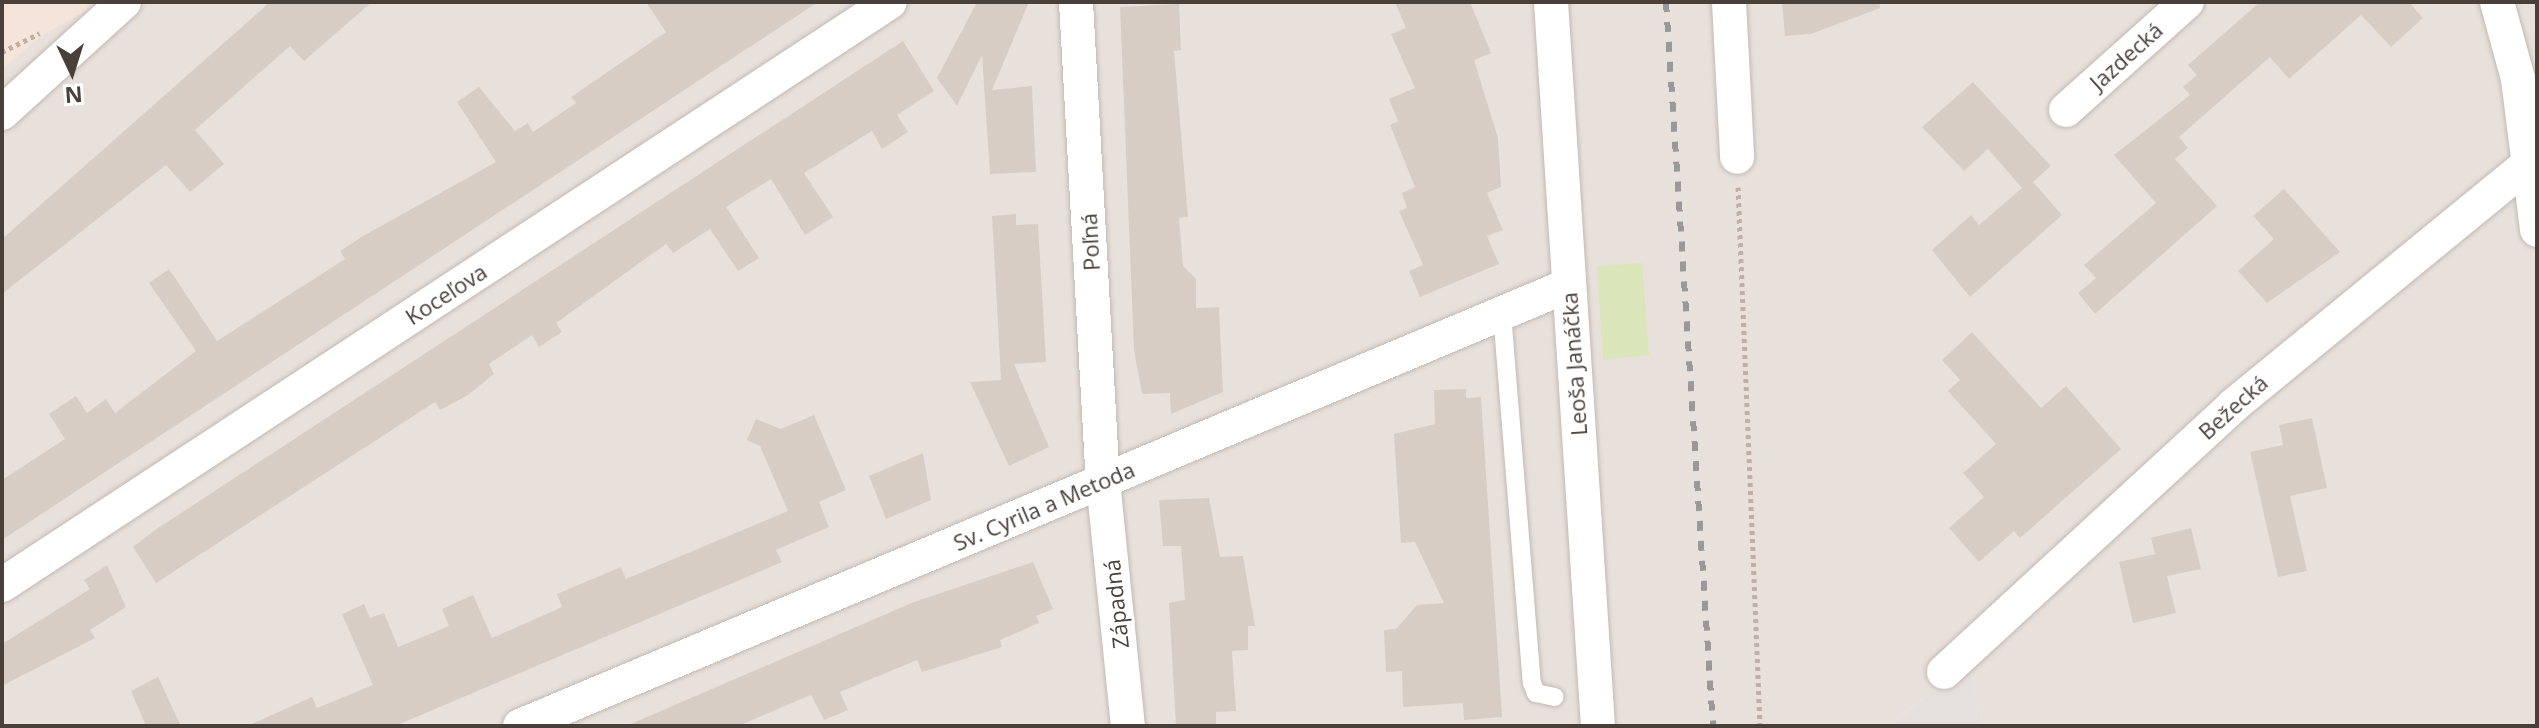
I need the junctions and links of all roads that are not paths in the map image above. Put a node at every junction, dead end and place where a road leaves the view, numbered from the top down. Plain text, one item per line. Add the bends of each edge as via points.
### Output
1 (124, 2) edge
2 (890, 2) edge
3 (1076, 2) edge
4 (1551, 2) edge
5 (1729, 2) edge
6 (2187, 2) edge
7 (2497, 2) edge
8 (2066, 110) dead end
9 (2, 113) edge
10 (1737, 157) road end
11 (2532, 162) edge
12 (2537, 230) edge
13 (1569, 285) junction
14 (1502, 313) junction
15 (1103, 481) junction
16 (2, 585) edge
17 (1944, 672) dead end
18 (1555, 697) dead end
19 (520, 726) edge
20 (1128, 726) edge
21 (1598, 726) edge

1 - 9 street
2 - 16 street, Koceľova
3 - 15 street, Poľná
4 - 13 street, Leoša Janáčka
5 - 10 street
6 - 8 street, Jazdecká
7 - 11 street via 2518,79
11 - 12 street
11 - 17 street, Bežecká via 2268,375
13 - 14 street, Sv. Cyrila a Metoda
13 - 21 street, Leoša Janáčka
14 - 15 street, Sv. Cyrila a Metoda
14 - 18 lane via 1532,683 1536,693
15 - 19 street, Sv. Cyrila a Metoda
15 - 20 street, Západná

